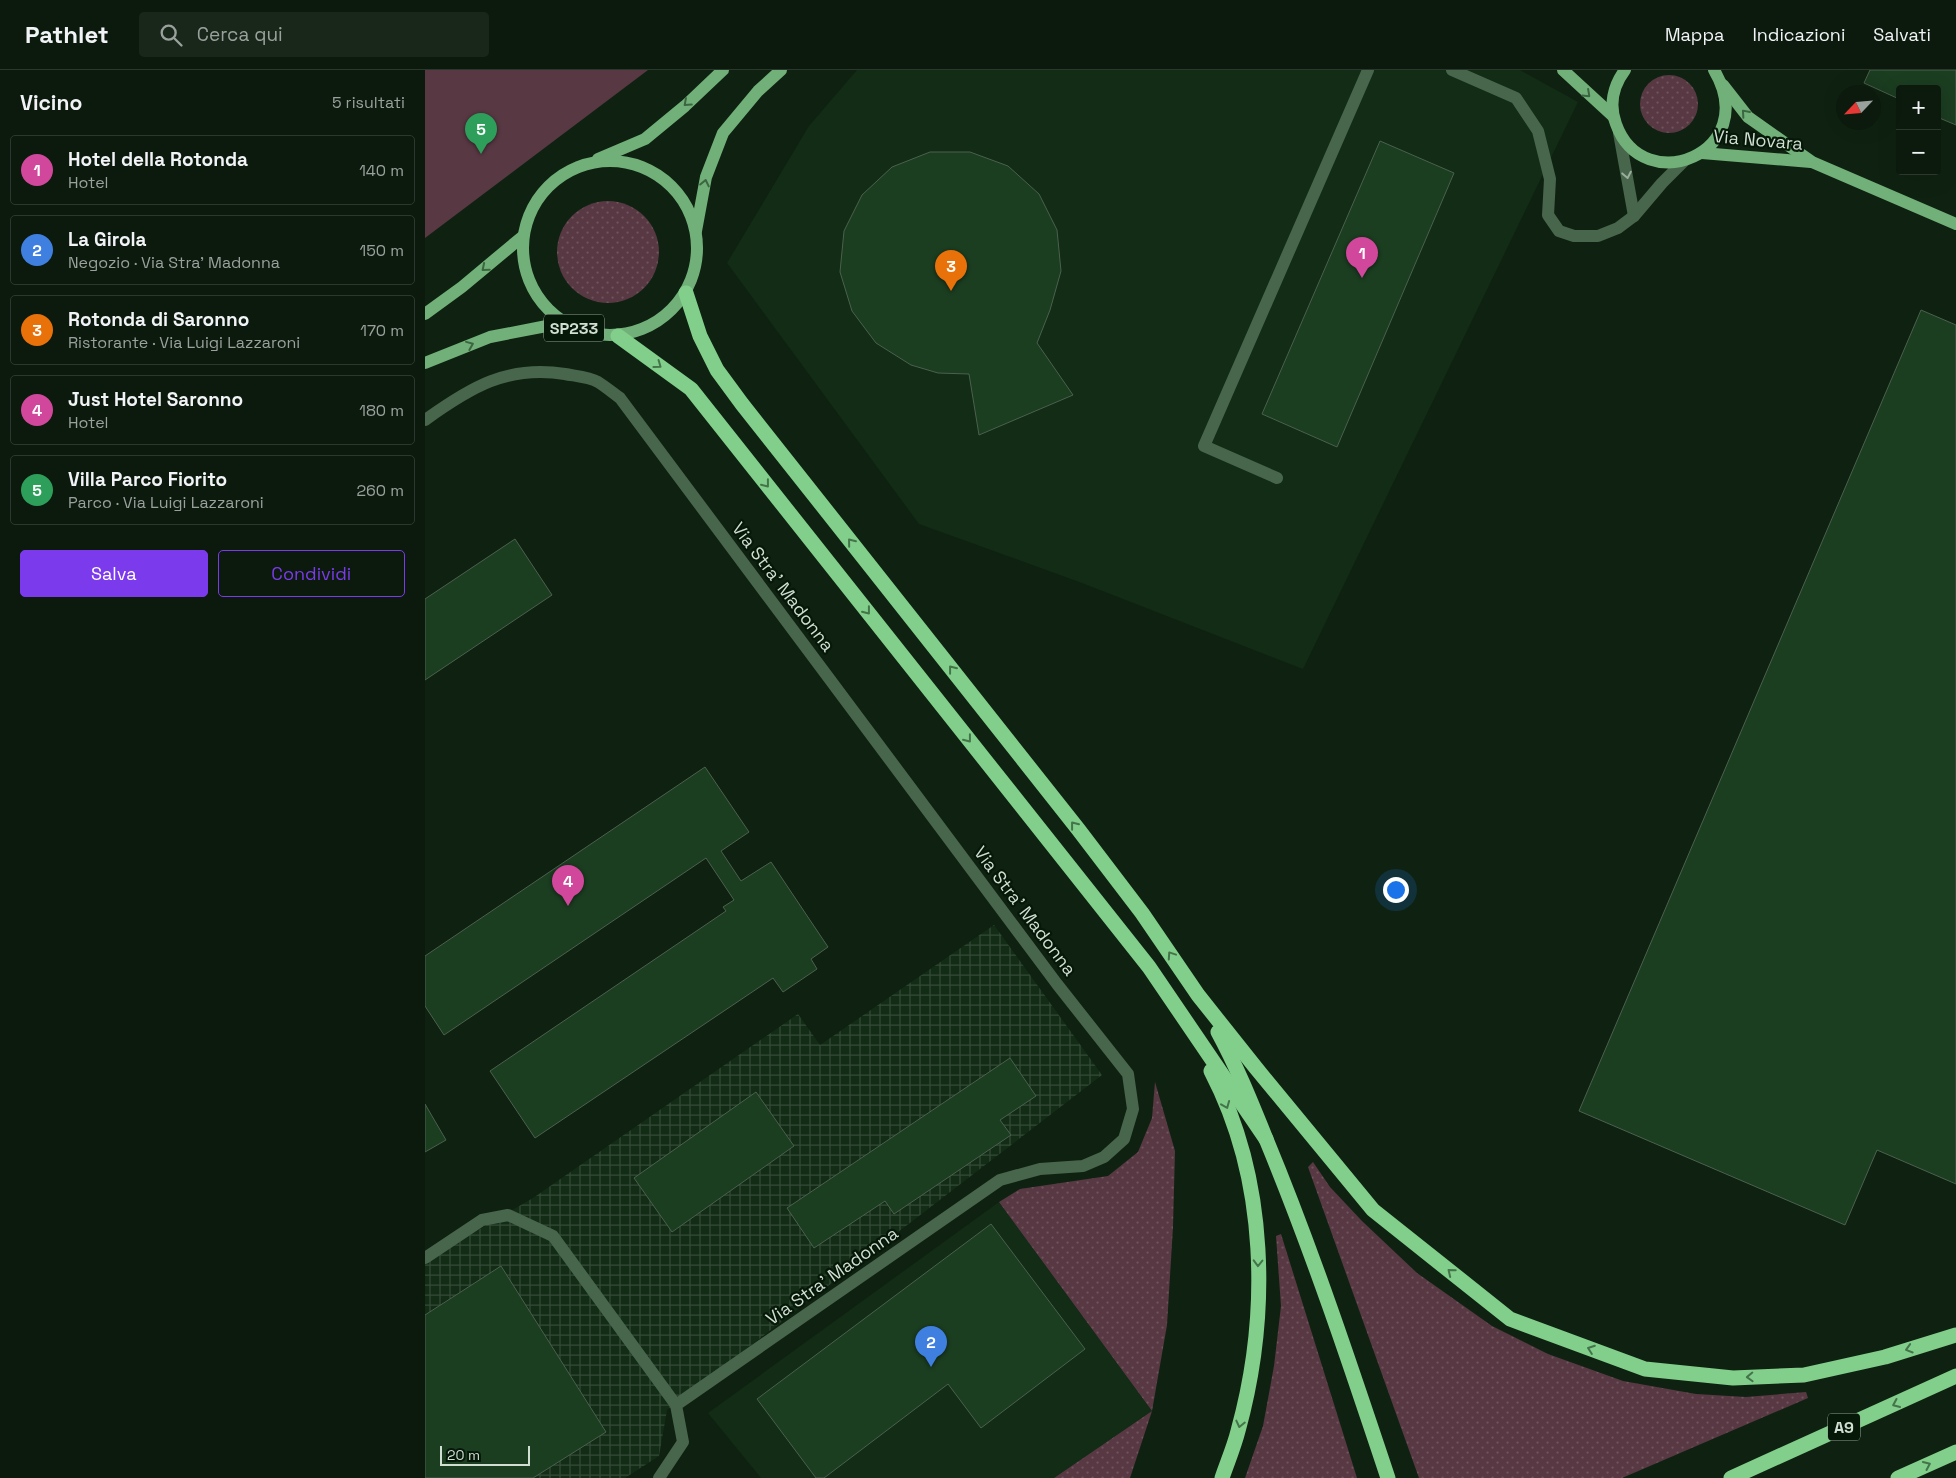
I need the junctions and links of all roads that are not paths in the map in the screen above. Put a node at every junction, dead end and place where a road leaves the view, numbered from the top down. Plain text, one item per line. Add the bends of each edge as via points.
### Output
1 (723, 70) edge
2 (781, 70) edge
3 (1368, 70) edge
4 (1452, 70) edge
5 (1563, 70) edge
6 (1625, 70) edge
7 (1714, 70) edge
8 (1723, 85) junction
9 (1613, 116) junction
10 (1619, 133) junction
11 (1702, 153) junction
12 (1684, 161) junction
13 (591, 162) junction
14 (1812, 162) junction
15 (1634, 216) junction
16 (1956, 224) edge
17 (696, 231) junction
18 (522, 237) junction
19 (686, 293) junction
20 (425, 314) edge
21 (562, 323) junction
22 (618, 336) junction
23 (425, 363) edge
24 (425, 420) edge
25 (1277, 478) dead end
26 (1198, 995) junction
27 (1181, 1014) junction
28 (1266, 1139) junction
29 (425, 1258) edge
30 (1956, 1335) edge
31 (1956, 1376) edge
32 (676, 1405) junction
33 (1956, 1452) edge
34 (659, 1478) edge
35 (1222, 1478) edge
36 (1388, 1478) edge
37 (1731, 1478) edge
38 (1898, 1478) edge

1 -> 13 main road, SP233 via 645,139
17 -> 2 main road, SP233 via 706,177 723,133 758,91
3 - 25 street via 1204,446
4 - 15 street via 1516,98 1538,131 1549,179 1548,215 1559,231 1574,236 1598,236 1618,228
5 -> 9 main road, Via Novara
6 - 9 main road, Via Novara via 1617,80
7 - 8 main road, Via Novara
8 - 11 main road, Via Novara via 1727,104 1724,123 1716,140
14 -> 8 main road, Via Novara via 1748,117
9 - 10 main road, Via Novara
10 - 12 main road, Via Novara via 1631,148 1646,158 1665,163
10 -> 15 street
11 - 12 main road, Via Novara
11 - 14 main road, Via Novara
12 - 15 street
13 - 17 main road, SP233 via 628,163 646,168 669,183 686,205
13 - 18 main road, SP233 via 566,172 545,189 530,211
14 - 16 main road, Via Novara
17 - 19 main road, SP233 via 698,252
18 -> 20 main road via 462,288
18 - 21 main road, SP233 via 523,262 530,286
19 - 22 main road, SP233 via 668,314 645,329
26 -> 19 highway via 1142,913 1078,829 717,370 700,336
21 - 22 main road, SP233 via 590,334
23 -> 21 main road, SP233 via 490,337
22 -> 27 highway via 691,389 1134,946
24 - 32 street, Via Stra' Madonna via 456,397 518,372 545,371 597,381 620,398 1128,1074 1133,1109 1124,1139 1104,1157 1083,1166 1040,1169 1000,1180
26 - 28 highway via 1234,1062
30 -> 26 highway via 1804,1375 1733,1378 1645,1369 1510,1320 1373,1210
27 - 28 highway
27 -> 35 highway via 1215,1079 1236,1131 1255,1212 1258,1254 1256,1338 1238,1433
28 - 36 highway via 1321,1280
29 - 32 street via 482,1220 507,1215 553,1236
31 -> 37 highway, A9
32 - 34 street via 683,1442
38 -> 33 highway

